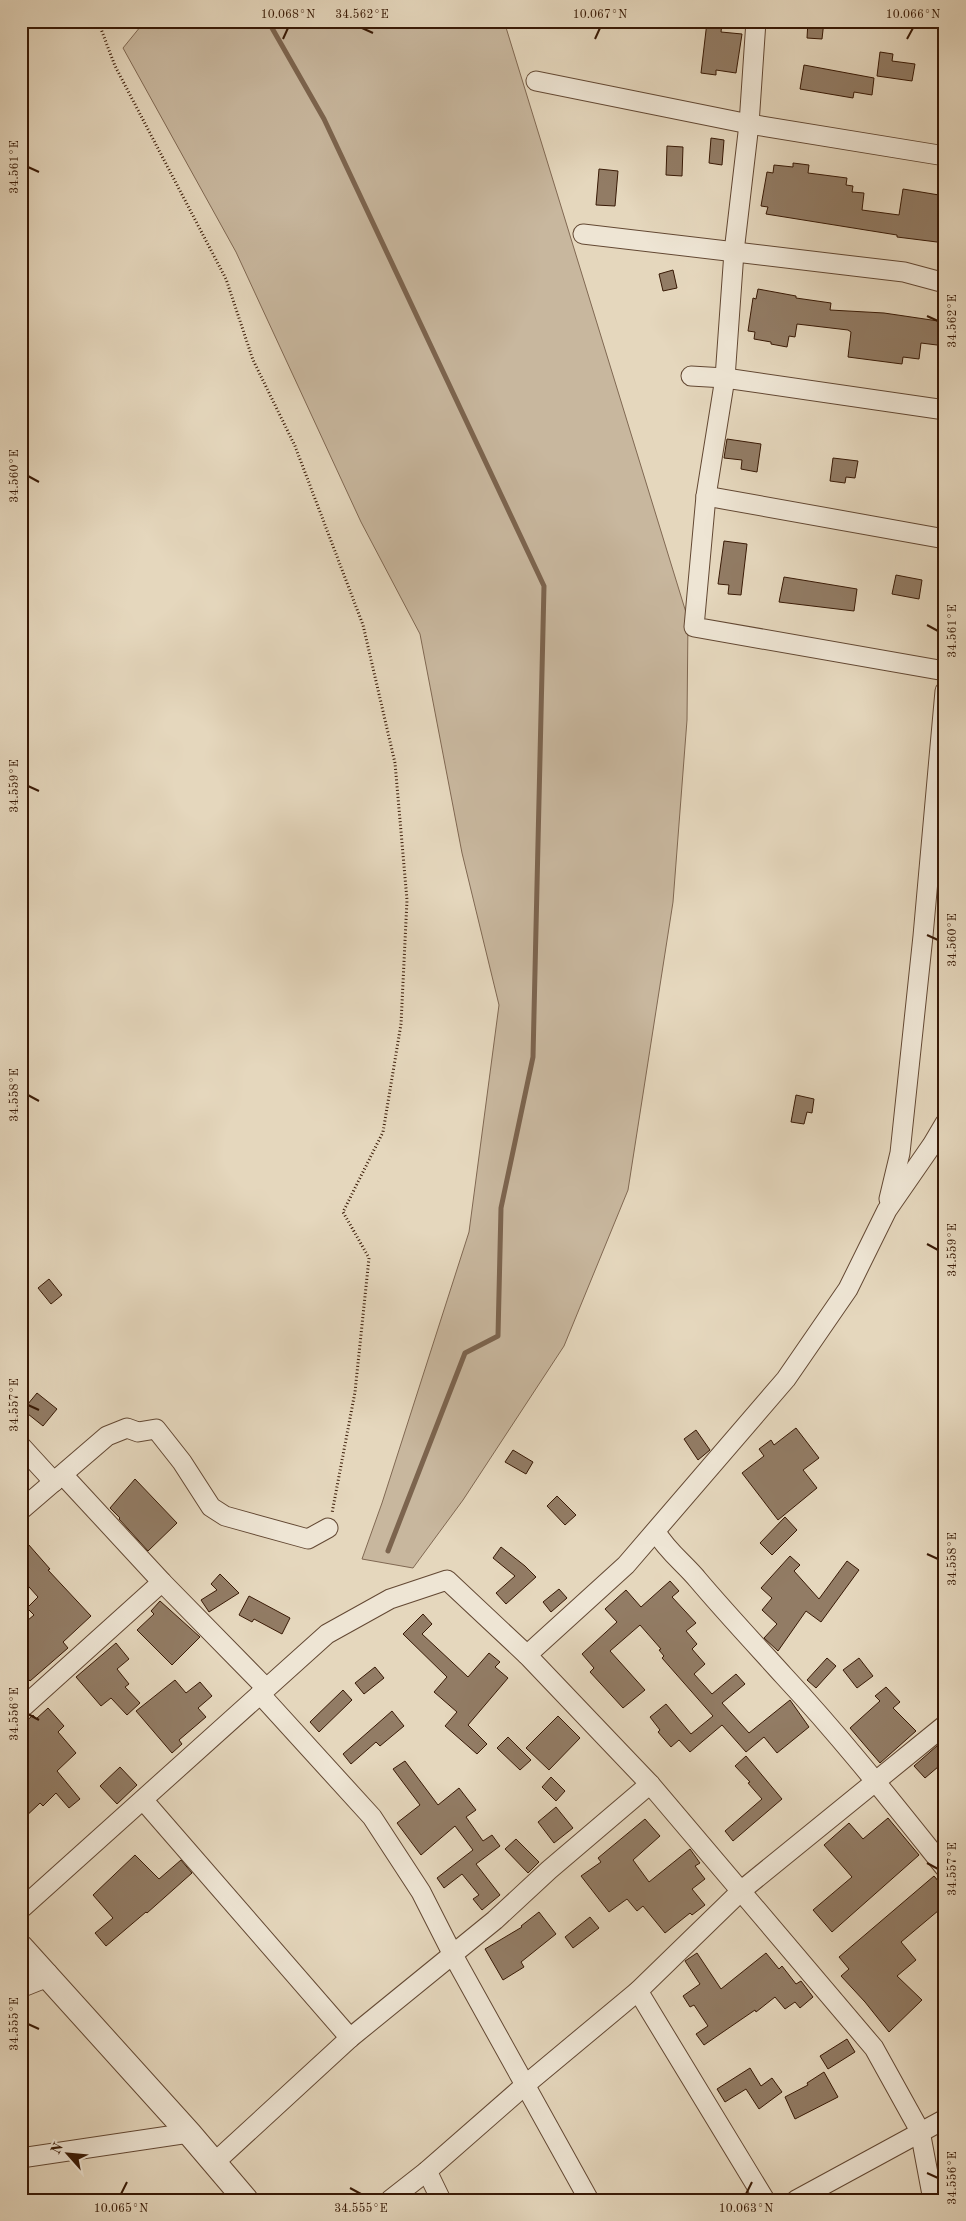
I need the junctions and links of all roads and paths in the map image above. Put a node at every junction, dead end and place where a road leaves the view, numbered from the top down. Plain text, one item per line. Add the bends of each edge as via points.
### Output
1 (98, 21) edge
2 (756, 21) edge
3 (536, 81) dead end
4 (749, 124) junction
5 (945, 156) edge
6 (583, 234) dead end
7 (734, 252) junction
8 (945, 283) edge
9 (691, 376) dead end
10 (725, 378) junction
11 (945, 410) edge
12 (706, 496) junction
13 (945, 540) edge
14 (945, 671) edge
15 (945, 691) edge
16 (945, 1123) edge
17 (886, 1210) junction
18 (21, 1446) edge
19 (59, 1478) junction
20 (21, 1510) edge
21 (328, 1528) joint
22 (656, 1532) junction
23 (162, 1582) junction
24 (527, 1654) junction
25 (263, 1691) junction
26 (21, 1709) edge
27 (945, 1725) edge
28 (874, 1780) junction
29 (650, 1784) junction
30 (144, 1801) junction
31 (945, 1868) edge
32 (742, 1890) junction
33 (21, 1909) edge
34 (21, 1947) edge
35 (453, 1955) junction
36 (46, 1975) junction
37 (21, 1985) edge
38 (638, 1991) junction
39 (350, 2038) junction
40 (524, 2086) junction
41 (945, 2119) edge
42 (920, 2131) junction
43 (188, 2133) junction
44 (21, 2158) edge
45 (214, 2163) junction
46 (427, 2171) junction
47 (246, 2200) edge
48 (390, 2200) edge
49 (441, 2200) edge
50 (589, 2200) edge
51 (765, 2200) edge
52 (796, 2200) edge
53 (933, 2200) edge

1 - 21 path via 115,66 226,279 253,360 295,446 363,625 395,763 407,900 402,1024 383,1132 343,1212 369,1258 355,1392
2 - 4 street
3 - 4 street
4 - 5 street
4 - 7 street
6 - 7 street
7 - 8 street via 904,272
7 - 10 street
9 - 10 street
10 - 11 street
10 - 12 street
12 - 13 street
12 - 14 street via 694,627
15 - 17 street via 900,1153
16 - 17 street
17 - 22 street via 848,1289 786,1379
18 - 19 street
19 - 20 street
19 - 21 street via 117,1430 156,1430 182,1462 211,1507 225,1516 308,1538
19 - 23 street
22 - 24 street via 626,1565
22 - 28 street via 662,1544 699,1580
23 - 25 street
23 - 26 street
24 - 25 street via 447,1580 390,1599 327,1634
24 - 29 street
25 - 30 street
25 - 35 street via 372,1817 421,1892
27 - 28 street
28 - 31 street
28 - 32 street
29 - 32 street
29 - 35 street
30 - 33 street
30 - 39 street
32 - 38 street
32 - 42 street via 874,2048
34 - 36 street
35 - 39 street
35 - 40 street
36 - 37 street
36 - 43 street
38 - 40 street
38 - 51 street
39 - 45 street
40 - 46 street
40 - 50 street
41 - 42 street
42 - 52 street
42 - 53 street
43 - 44 street
43 - 45 street
45 - 47 street
46 - 48 street
46 - 49 street

